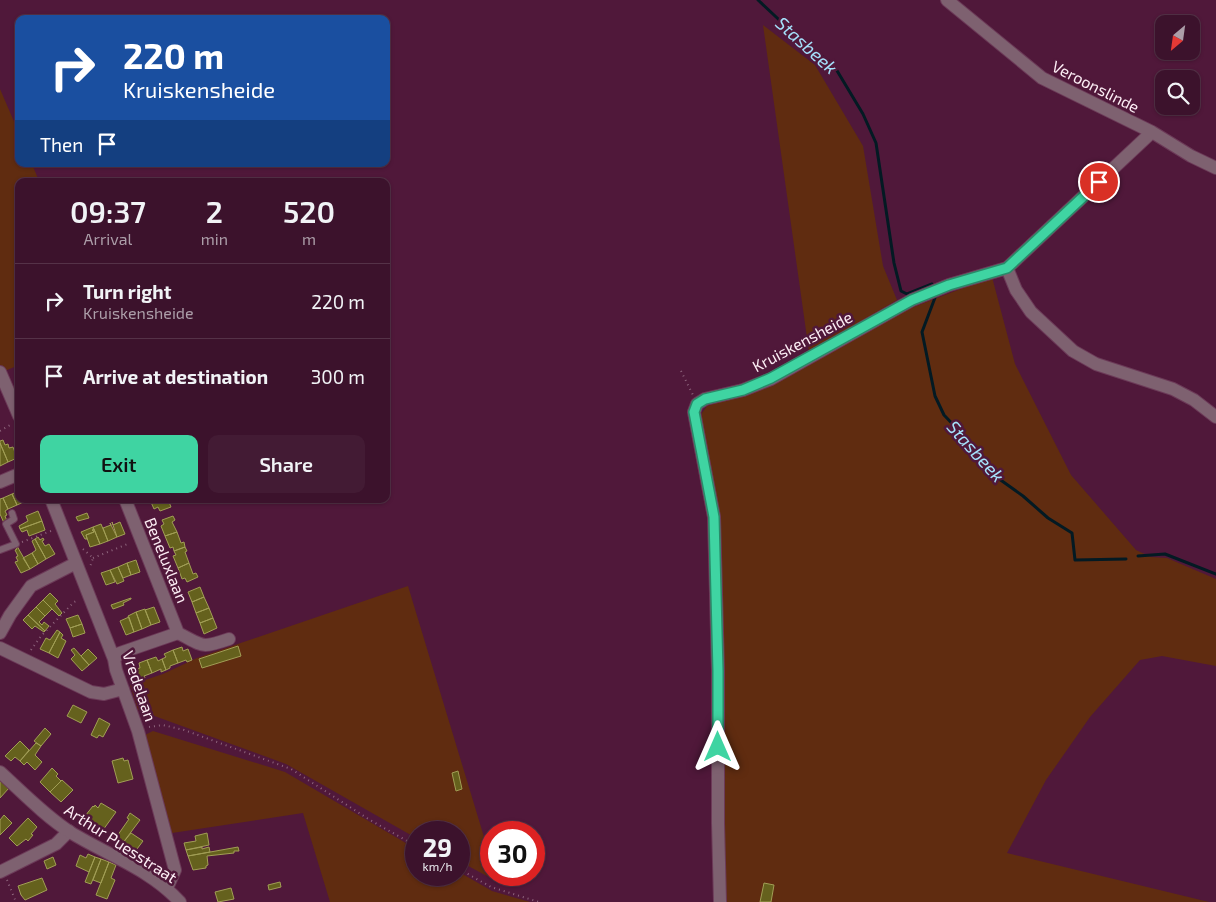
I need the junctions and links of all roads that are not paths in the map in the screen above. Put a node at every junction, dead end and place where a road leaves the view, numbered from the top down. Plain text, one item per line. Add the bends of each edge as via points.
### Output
1 (947, 0) edge
2 (1152, 132) junction
3 (1216, 168) edge
4 (1007, 268) junction
5 (0, 372) edge
6 (14, 389) edge
7 (15, 404) edge
8 (1216, 417) edge
9 (15, 476) edge
10 (0, 482) edge
11 (53, 503) edge
12 (127, 503) edge
13 (12, 513) dead end
14 (0, 550) edge
15 (76, 563) junction
16 (0, 633) edge
17 (178, 633) junction
18 (229, 639) dead end
19 (0, 648) edge
20 (114, 659) junction
21 (123, 689) junction
22 (0, 772) edge
23 (68, 831) junction
24 (1, 872) edge
25 (168, 888) junction
26 (180, 902) edge
27 (720, 902) edge

1 - 2 street, Veroonslinde via 1042,78
2 - 3 street, Veroonslinde
2 - 4 street, Kruiskensheide
4 - 8 street via 1016,290 1031,312 1073,351 1096,364 1173,389
4 - 27 street, Kruiskensheide via 912,300 771,378 697,404 694,412 714,517
5 - 6 street
6 - 7 street
9 - 10 street
11 - 15 street, Vredelaan
12 - 17 street, Beneluxlaan
13 - 14 lane via 14,519 6,524 16,544
15 - 16 street via 31,586
15 - 20 street, Vredelaan
17 - 18 street via 198,645 211,646
17 - 20 street via 120,653
19 - 21 street via 91,692 104,694
20 - 21 street, Vredelaan
21 - 25 street, Vredelaan via 138,731 175,870
22 - 23 street, Arthur Puesstraat
23 - 24 street via 56,844
23 - 25 street, Arthur Puesstraat
25 - 26 street, Arthur Puesstraat

